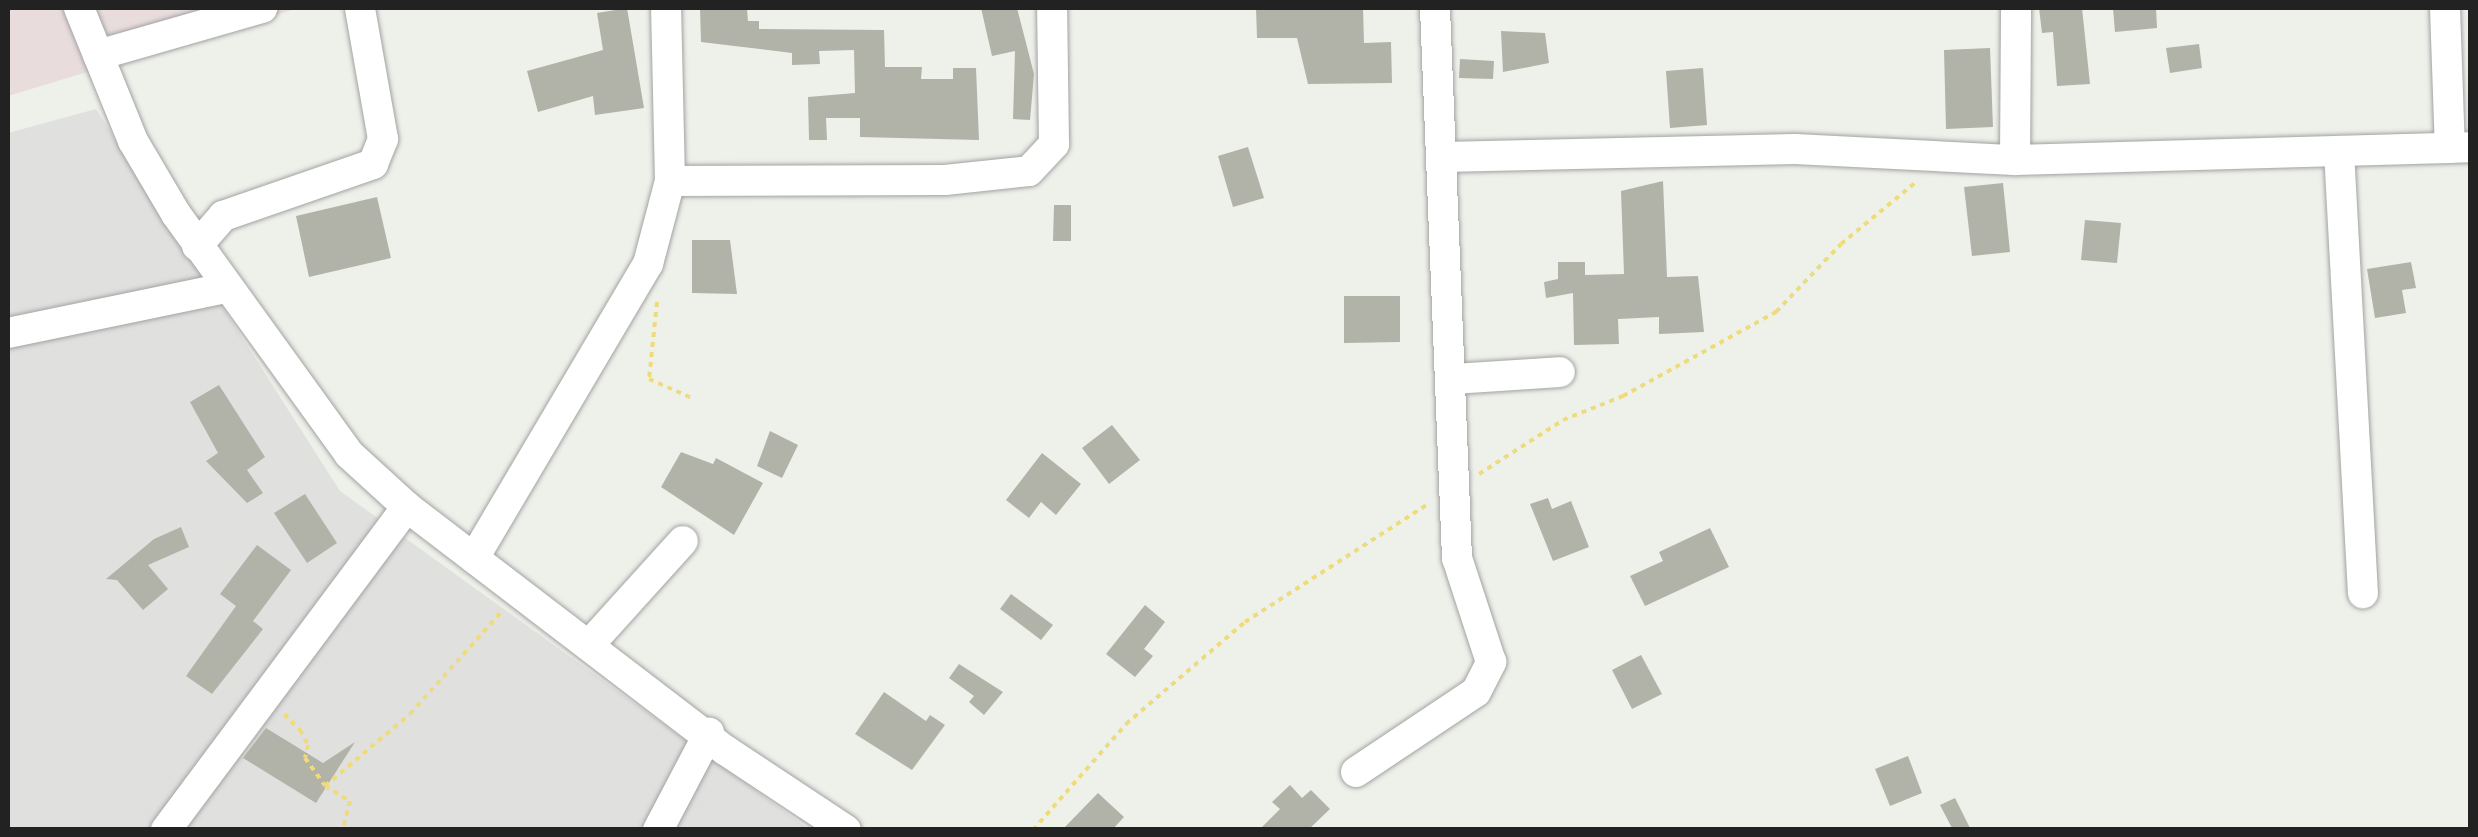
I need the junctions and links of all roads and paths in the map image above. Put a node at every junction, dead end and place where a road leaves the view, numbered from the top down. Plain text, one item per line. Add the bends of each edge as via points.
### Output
1 (79, 8) edge
2 (262, 8) edge
3 (360, 8) edge
4 (666, 8) edge
5 (1052, 8) edge
6 (1435, 8) edge
7 (2016, 8) edge
8 (2445, 8) edge
9 (98, 55) junction
10 (2460, 147) edge
11 (2339, 151) junction
12 (1443, 157) junction
13 (1956, 157) junction
14 (2015, 160) junction
15 (670, 181) junction
16 (198, 246) junction
17 (648, 264) junction
18 (226, 288) junction
19 (8, 333) edge
20 (1560, 372) dead end
21 (1453, 379) junction
22 (692, 398) dead end
23 (1452, 491) junction
24 (407, 507) junction
25 (683, 541) dead end
26 (474, 558) junction
27 (519, 592) junction
28 (2362, 592) dead end
29 (589, 645) junction
30 (266, 697) junction
31 (708, 733) junction
32 (1356, 772) dead end
33 (324, 786) junction
34 (166, 830) edge
35 (343, 830) edge
36 (658, 830) edge
37 (846, 830) edge
38 (1033, 830) edge

1 - 9 street
2 - 9 street
3 - 16 street via 383,139 373,164 222,216
4 - 15 street
5 - 15 street via 1054,144 1029,172 945,180
6 - 12 street
7 - 14 street
8 - 10 street
9 - 16 street via 133,141
10 - 11 street
11 - 14 street
11 - 28 street
12 - 13 street via 1795,149
12 - 21 street
13 - 14 street
13 - 23 path via 1854,232 1776,312 1623,396 1563,420
15 - 17 street
16 - 18 street
17 - 22 path via 658,298 649,379
17 - 26 street
18 - 19 street
18 - 24 street via 349,454
20 - 21 street
21 - 23 street
23 - 32 street via 1457,558 1491,662 1476,692
23 - 38 path via 1245,622 1126,724
24 - 26 street
24 - 30 street
25 - 29 street
26 - 27 street
27 - 29 street
27 - 33 path via 410,714
29 - 31 street
30 - 33 path via 300,730 308,745 304,758
30 - 34 street
31 - 36 street
31 - 37 street
33 - 35 path via 350,800

